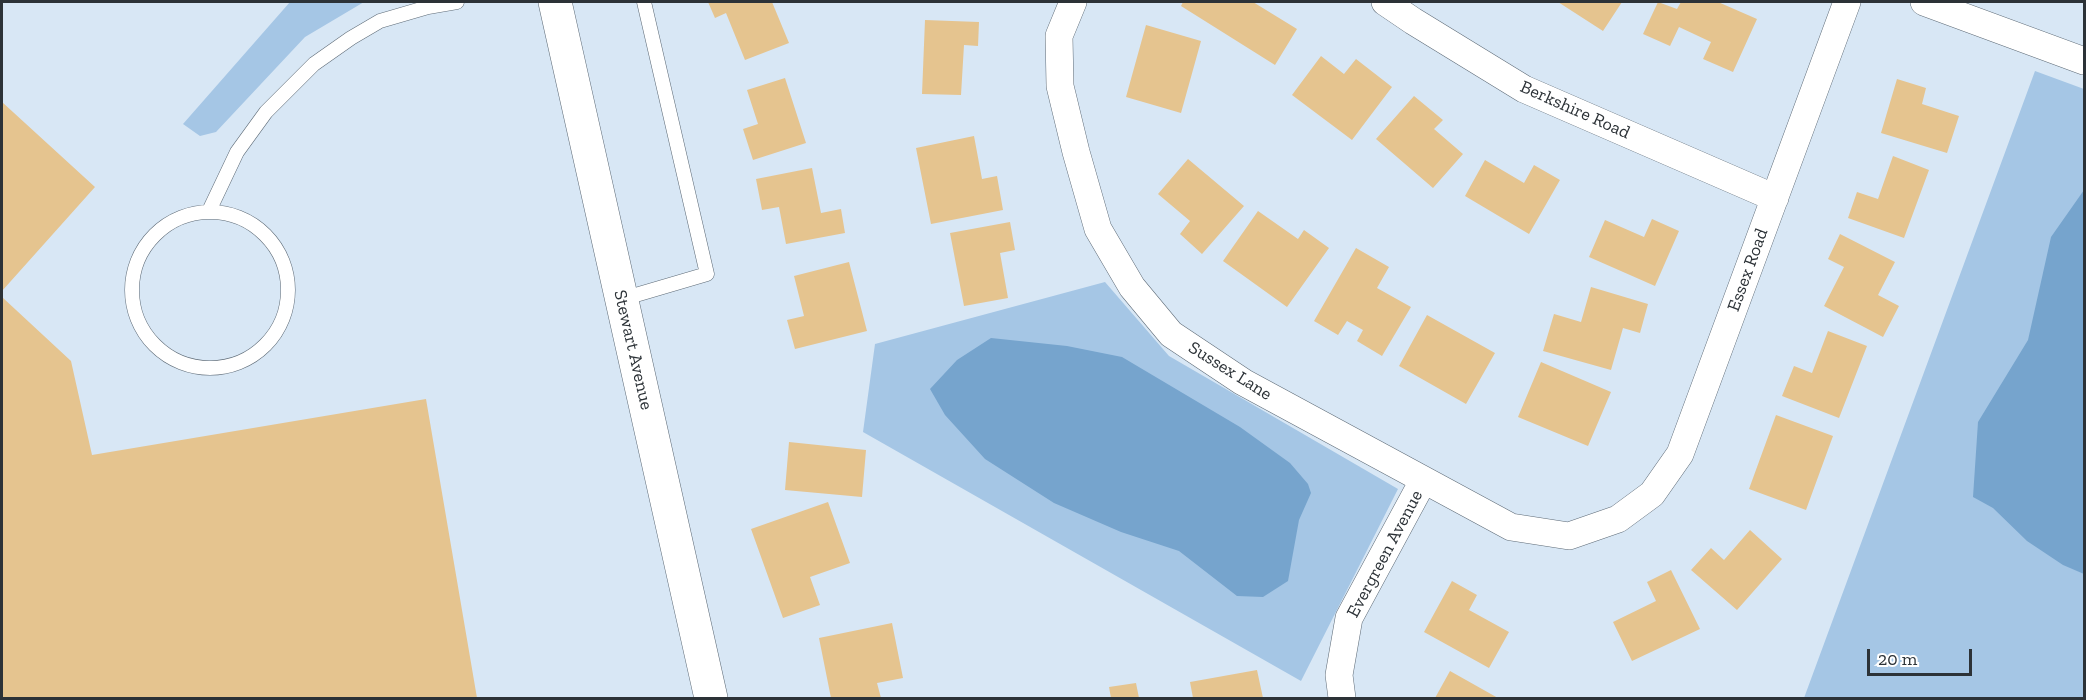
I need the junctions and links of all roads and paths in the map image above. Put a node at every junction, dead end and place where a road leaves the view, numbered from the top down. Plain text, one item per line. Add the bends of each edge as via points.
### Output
1 (457, 2) edge
2 (555, 2) edge
3 (644, 2) edge
4 (1073, 2) edge
5 (1385, 2) edge
6 (1847, 2) edge
7 (1924, 2) edge
8 (2085, 61) edge
9 (1775, 198) junction
10 (209, 212) junction
11 (622, 299) junction
12 (1423, 480) junction
13 (1618, 519) joint
14 (711, 699) edge
15 (1342, 699) edge

1 - 10 lane via 380,21 314,64 266,112 237,152
2 - 11 main road, Stewart Avenue
3 - 11 lane via 707,274
4 - 12 street, Sussex Lane via 1059,36 1060,86 1098,229 1132,287 1171,334 1234,376
5 - 9 street, Berkshire Road via 1524,89
6 - 9 street, Essex Road
7 - 8 street
9 - 13 street, Essex Road via 1680,454 1652,494
10 - 10 lane via 235,216 259,228 276,248 287,272 289,298 282,324 267,345 246,361 220,369 195,368 171,359 151,343 138,321 132,296 134,270 144,247 161,228 184,216
11 - 14 main road, Stewart Avenue
12 - 13 street, Sussex Lane via 1511,527 1569,536
12 - 15 street, Evergreen Avenue via 1349,618 1339,675

